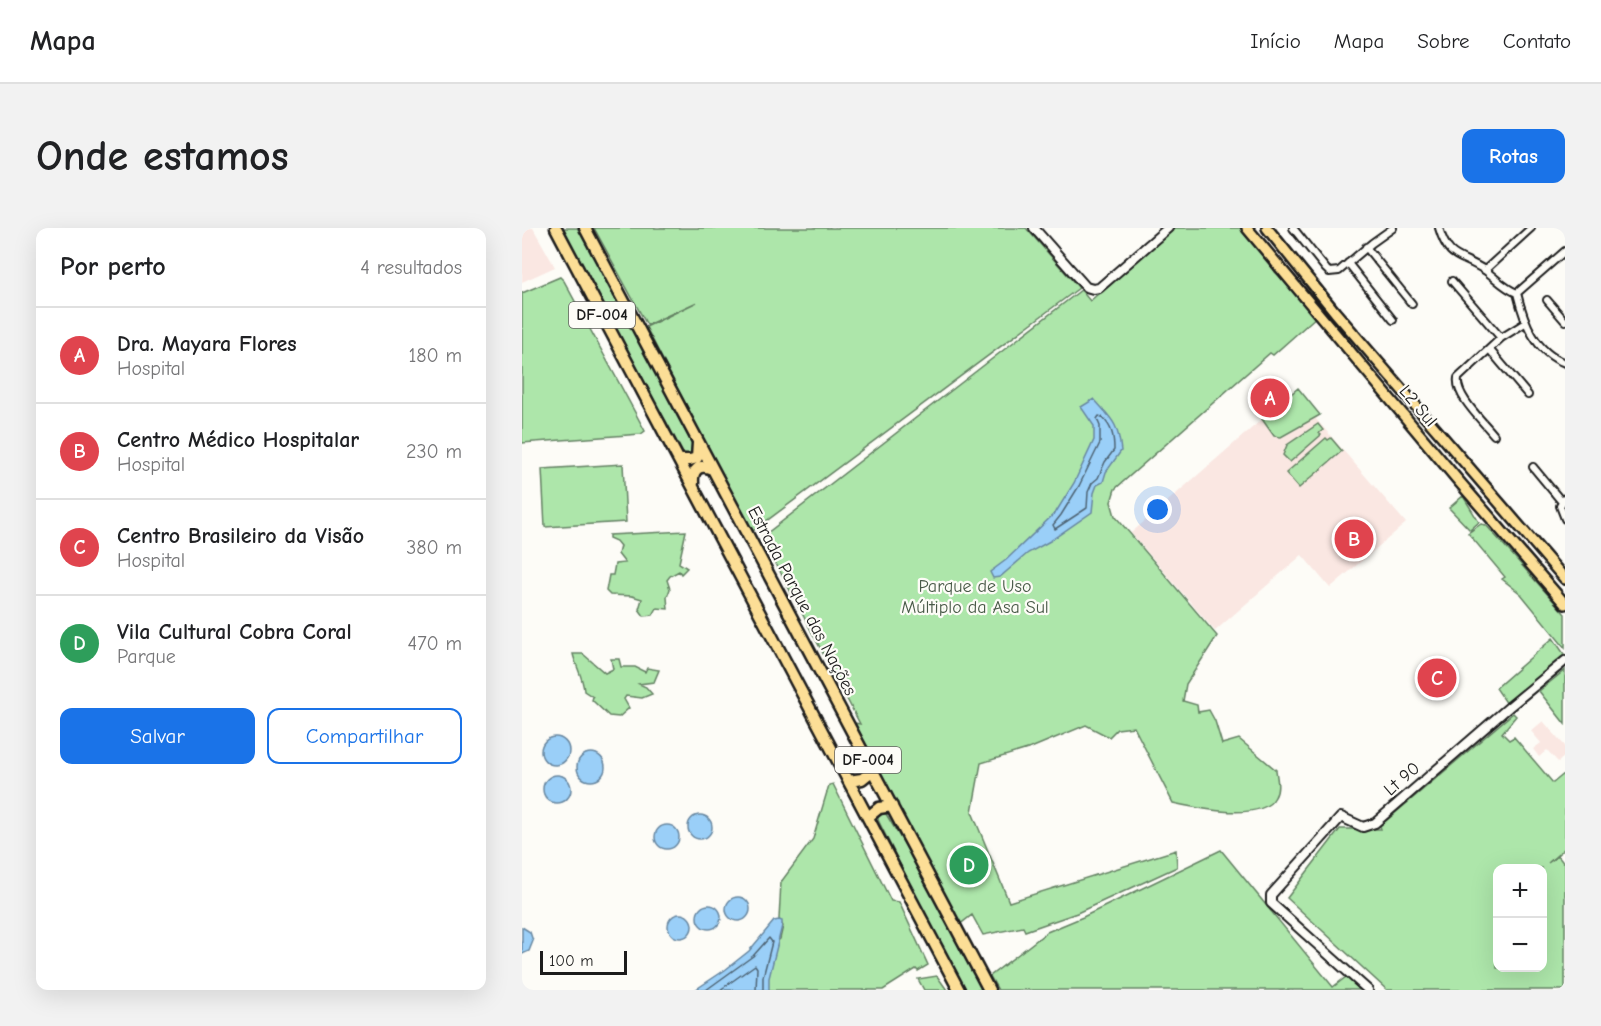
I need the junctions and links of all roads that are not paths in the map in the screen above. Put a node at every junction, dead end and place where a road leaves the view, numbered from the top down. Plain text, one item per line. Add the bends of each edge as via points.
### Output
1 (556, 228) edge
2 (585, 228) edge
3 (1034, 228) edge
4 (1168, 228) edge
5 (1247, 228) edge
6 (1267, 228) edge
7 (1293, 228) edge
8 (1393, 228) edge
9 (1439, 228) edge
10 (1531, 228) edge
11 (1366, 247) junction
12 (1565, 251) edge
13 (1348, 263) junction
14 (1485, 270) junction
15 (1452, 281) dead end
16 (1517, 293) junction
17 (1547, 300) dead end
18 (1412, 304) dead end
19 (1393, 320) dead end
20 (1565, 321) edge
21 (1526, 322) junction
22 (1501, 338) junction
23 (1489, 349) junction
24 (1565, 363) edge
25 (1528, 395) dead end
26 (1494, 435) dead end
27 (698, 443) junction
28 (680, 460) junction
29 (1533, 467) dead end
30 (712, 469) junction
31 (693, 484) junction
32 (1563, 500) edge
33 (1565, 519) edge
34 (1541, 551) junction
35 (1529, 562) junction
36 (1553, 565) junction
37 (1540, 574) junction
38 (1565, 579) edge
39 (1565, 604) edge
40 (1565, 657) edge
41 (873, 770) junction
42 (849, 781) junction
43 (892, 806) junction
44 (868, 817) junction
45 (959, 990) edge
46 (989, 990) edge
47 (1368, 990) edge

1 - 28 highway, DF-004
2 - 27 highway, Estrada Parque das Nações / DF-004
3 - 4 street via 1086,287 1093,290
5 - 35 main road, L2 Sul
6 - 34 main road, L2 Sul
7 - 13 street via 1329,272 1339,271
8 - 11 street
9 - 14 street via 1448,250
10 - 14 street
11 - 13 street
11 - 18 street
12 - 16 street
13 - 19 street
14 - 16 street
15 - 22 street
16 - 21 street
17 - 20 street
21 - 22 street
21 - 24 street via 1542,349
22 - 23 street
23 - 25 street
23 - 26 street via 1459,376 1457,384 1461,396
27 - 28 highway via 697,458
27 - 30 highway, Estrada Parque das Nações / DF-004
28 - 31 highway, DF-004
29 - 32 street
30 - 31 highway via 696,469
30 - 41 highway, Estrada Parque das Nações / DF-004
31 - 42 highway, DF-004
32 - 33 street via 1560,512
34 - 35 main road via 1537,559
34 - 36 main road, L2 Sul
35 - 37 main road, L2 Sul
36 - 37 main road via 1544,567
36 - 38 main road, L2 Sul
37 - 39 main road, L2 Sul
40 - 47 street, Lt 90 via 1375,823 1360,827 1341,817 1271,895 1271,903
41 - 42 highway via 862,779
41 - 43 highway, Estrada Parque das Nações / DF-004
42 - 44 highway, DF-004
43 - 44 highway via 879,808
43 - 46 highway, Estrada Parque das Nações / DF-004
44 - 45 highway, DF-004

